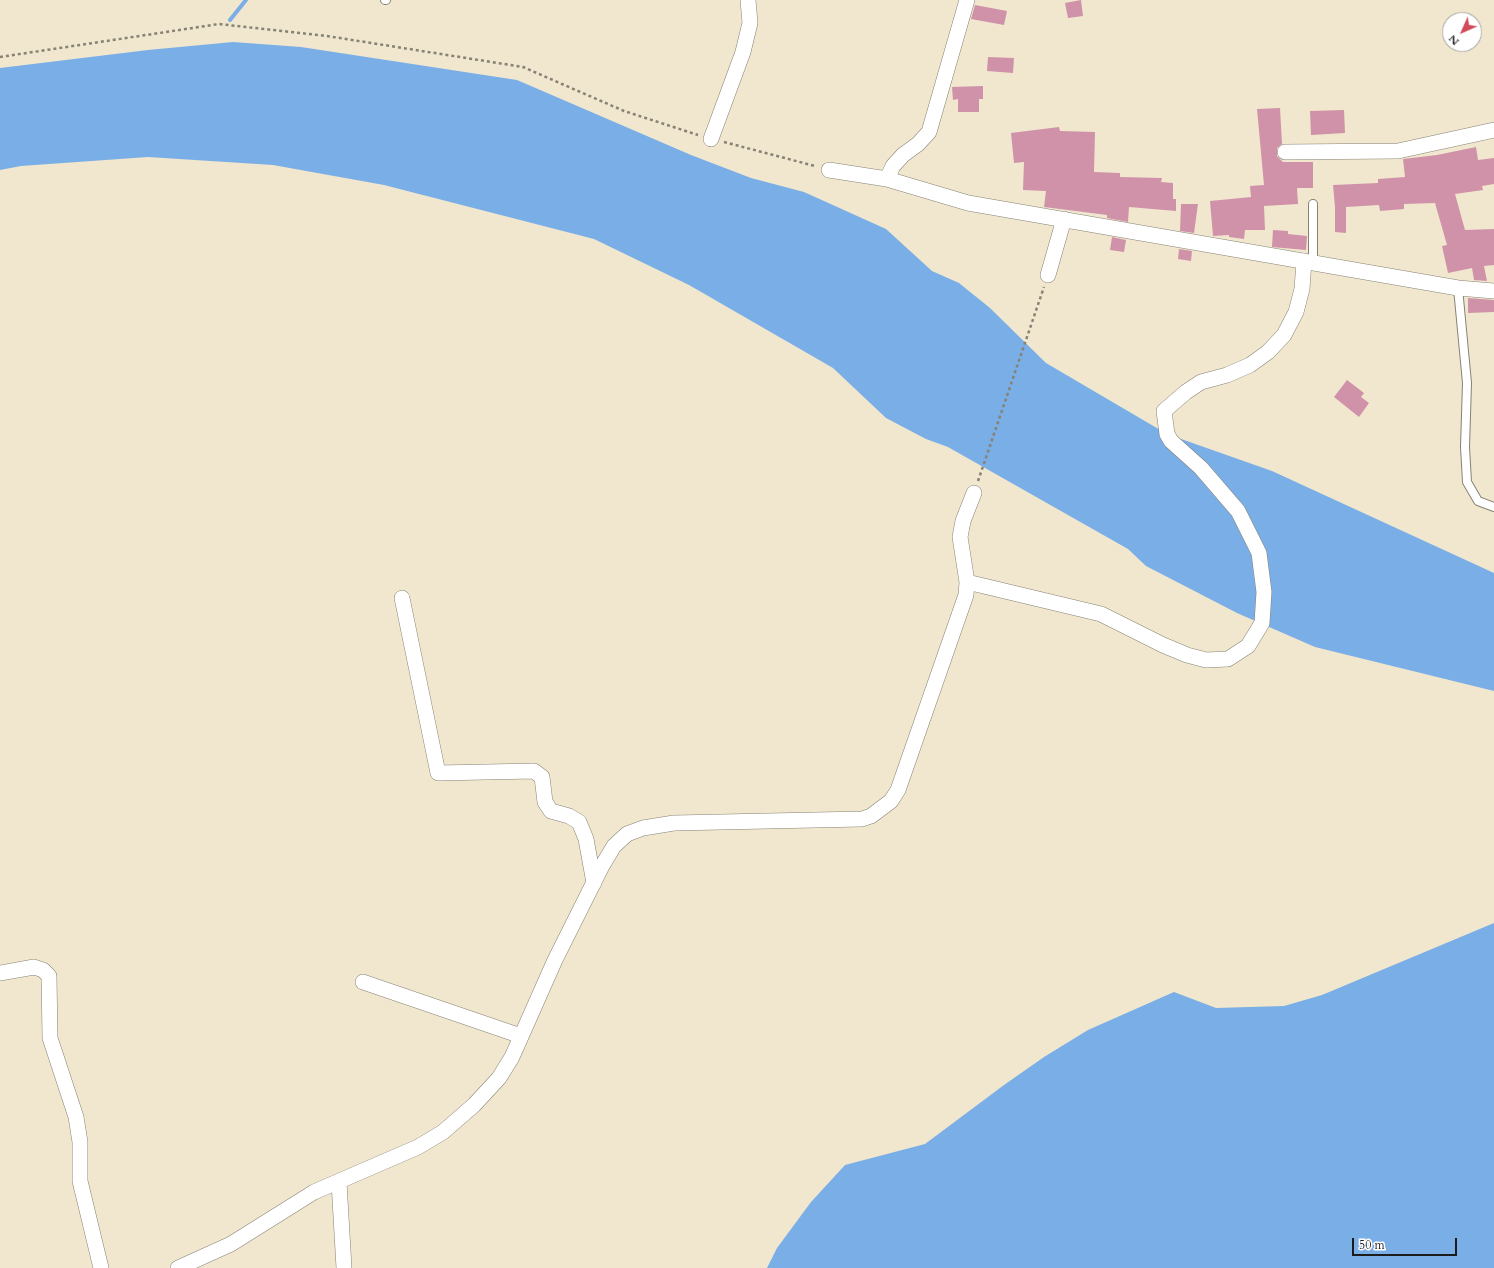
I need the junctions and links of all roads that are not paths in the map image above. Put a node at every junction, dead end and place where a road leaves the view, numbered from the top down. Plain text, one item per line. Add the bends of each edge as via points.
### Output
1 (748, 0) edge
2 (967, 0) edge
3 (1494, 130) edge
4 (711, 139) road end
5 (1285, 152) dead end
6 (830, 170) road end
7 (887, 179) junction
8 (1313, 204) dead end
9 (1064, 219) junction
10 (1308, 262) junction
11 (1048, 275) road end
12 (1458, 288) junction
13 (1494, 291) edge
14 (974, 493) road end
15 (1494, 507) edge
16 (967, 582) junction
17 (402, 598) dead end
18 (594, 883) junction
19 (0, 974) edge
20 (363, 982) dead end
21 (521, 1036) junction
22 (339, 1182) junction
23 (101, 1268) edge
24 (178, 1268) edge
25 (344, 1268) edge

1 - 4 street via 750,23 743,52
2 - 7 street via 928,132 893,166
3 - 5 street via 1398,151
6 - 7 street
7 - 9 street via 968,203
8 - 10 lane
9 - 10 street
9 - 11 street
10 - 12 street
10 - 16 street via 1296,312 1284,335 1268,352 1250,365 1201,382 1164,411 1167,434 1171,441 1201,468 1238,511 1259,553 1264,592 1262,623 1248,646 1228,659 1206,660 1163,645 1101,614
12 - 13 street
12 - 15 lane via 1467,383 1467,482 1478,501
14 - 16 street via 960,537
16 - 18 street via 962,609 898,790 881,810 862,819 674,823 643,828 627,834 614,846
17 - 18 street via 438,773 534,771 542,777 545,802 552,810 579,822 586,839
18 - 21 street via 555,960
19 - 23 street via 34,967 43,970 49,976 50,1038 76,1117 80,1142 80,1180
20 - 21 street
21 - 22 street via 499,1078 474,1105 443,1132 418,1148
22 - 24 street via 314,1192 231,1244
22 - 25 street

